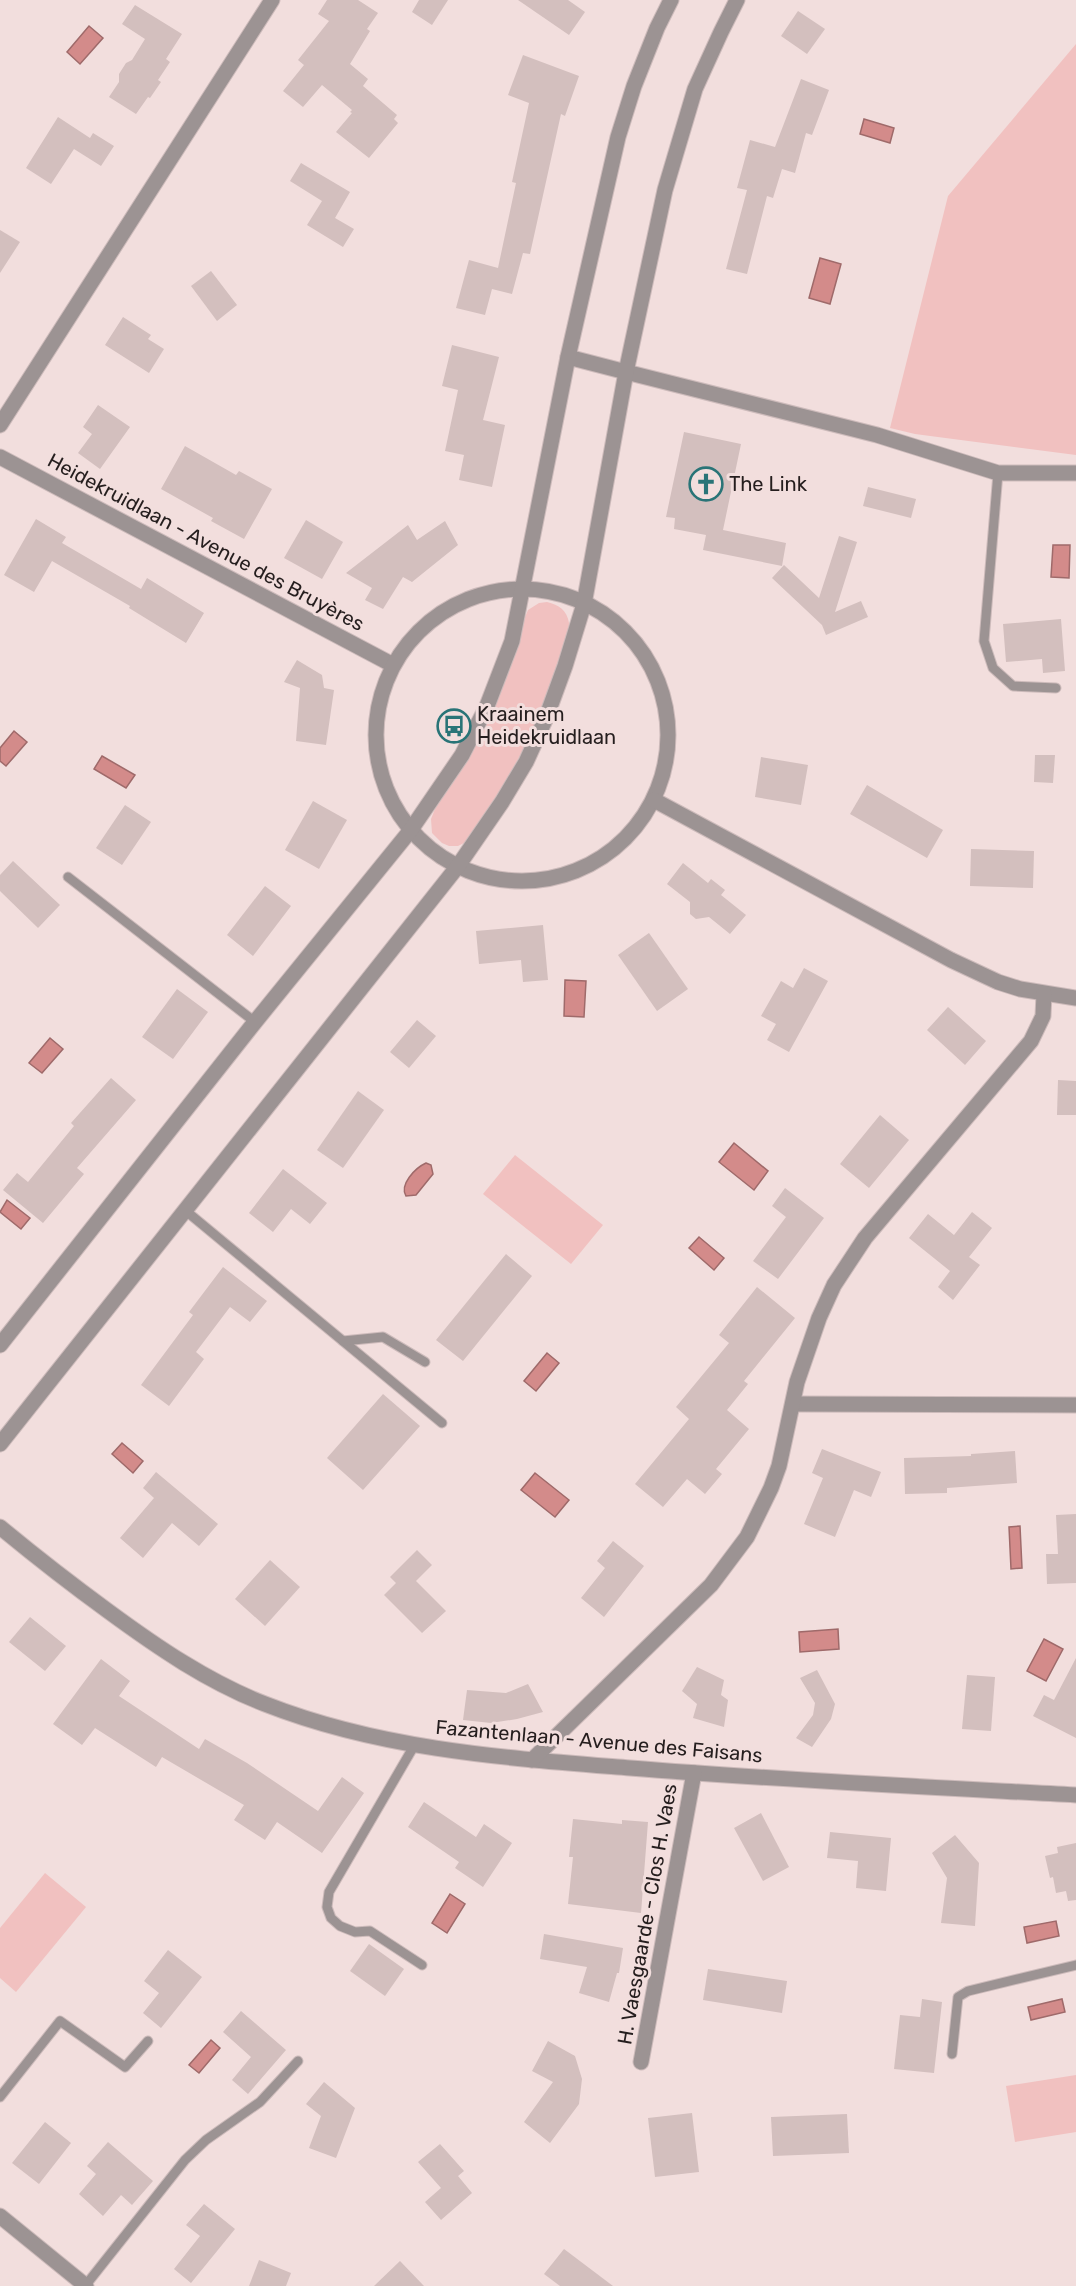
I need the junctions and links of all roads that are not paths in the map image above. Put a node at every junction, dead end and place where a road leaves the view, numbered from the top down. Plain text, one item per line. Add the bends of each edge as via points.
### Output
1 (272, 0) edge
2 (671, 0) edge
3 (737, 0) edge
4 (568, 357) junction
5 (626, 372) junction
6 (0, 425) edge
7 (0, 457) edge
8 (998, 473) junction
9 (1076, 473) edge
10 (523, 589) junction
11 (584, 604) junction
12 (393, 665) junction
13 (1056, 688) dead end
14 (654, 800) junction
15 (410, 831) junction
16 (458, 866) junction
17 (68, 877) dead end
18 (1044, 994) junction
19 (1076, 998) edge
20 (255, 1022) junction
21 (186, 1211) junction
22 (343, 1341) junction
23 (0, 1346) edge
24 (425, 1362) dead end
25 (793, 1404) junction
26 (1076, 1405) edge
27 (442, 1423) dead end
28 (0, 1444) edge
29 (0, 1527) edge
30 (414, 1746) junction
31 (532, 1760) junction
32 (694, 1773) junction
33 (1076, 1795) edge
34 (422, 1965) dead end
35 (1076, 1965) edge
36 (148, 2041) dead end
37 (952, 2055) dead end
38 (298, 2061) dead end
39 (641, 2062) dead end
40 (0, 2097) edge
41 (0, 2216) edge
42 (86, 2286) edge

1 - 6 street
2 - 4 street via 638,76 618,137
3 - 5 street via 699,81 678,140
4 - 5 street
4 - 10 street
5 - 8 street via 878,435
5 - 11 street
7 - 12 street, Heidekruidlaan - Avenue des Bruyères
8 - 9 street
8 - 13 lane via 984,641 993,668 1013,686
10 - 11 street
10 - 12 street via 467,598 434,617 403,648
10 - 15 street via 512,641 487,706 462,755
11 - 14 street via 626,630 655,670 667,705 669,752
11 - 16 street via 554,697 526,762
12 - 15 street via 376,715 375,745 382,781 404,828
14 - 16 street via 640,824 603,858 562,877 527,882 495,879
14 - 18 street via 951,960 998,982
15 - 16 street
15 - 20 street
16 - 21 street
17 - 20 lane
18 - 19 street
18 - 25 street via 1043,1016 1032,1041 865,1238 834,1285 819,1317
20 - 23 street
21 - 22 lane
21 - 28 street
22 - 24 lane via 383,1337
22 - 27 lane
25 - 26 street
25 - 31 street via 771,1488 735,1555 711,1585
29 - 30 street, Fazantenlaan - Avenue des Faisans via 162,1651 213,1679 264,1704 341,1730
30 - 31 street, Fazantenlaan - Avenue des Faisans
30 - 34 lane via 328,1892 327,1907 340,1926 355,1932 370,1931
31 - 32 street, Fazantenlaan - Avenue des Faisans
32 - 33 street, Fazantenlaan - Avenue des Faisans
32 - 39 street, H. Vaesgaarde - Clos H. Vaes
35 - 37 lane via 968,1991 958,1997
36 - 40 lane via 125,2067 60,2021
38 - 42 lane via 260,2102 185,2160
41 - 42 street

